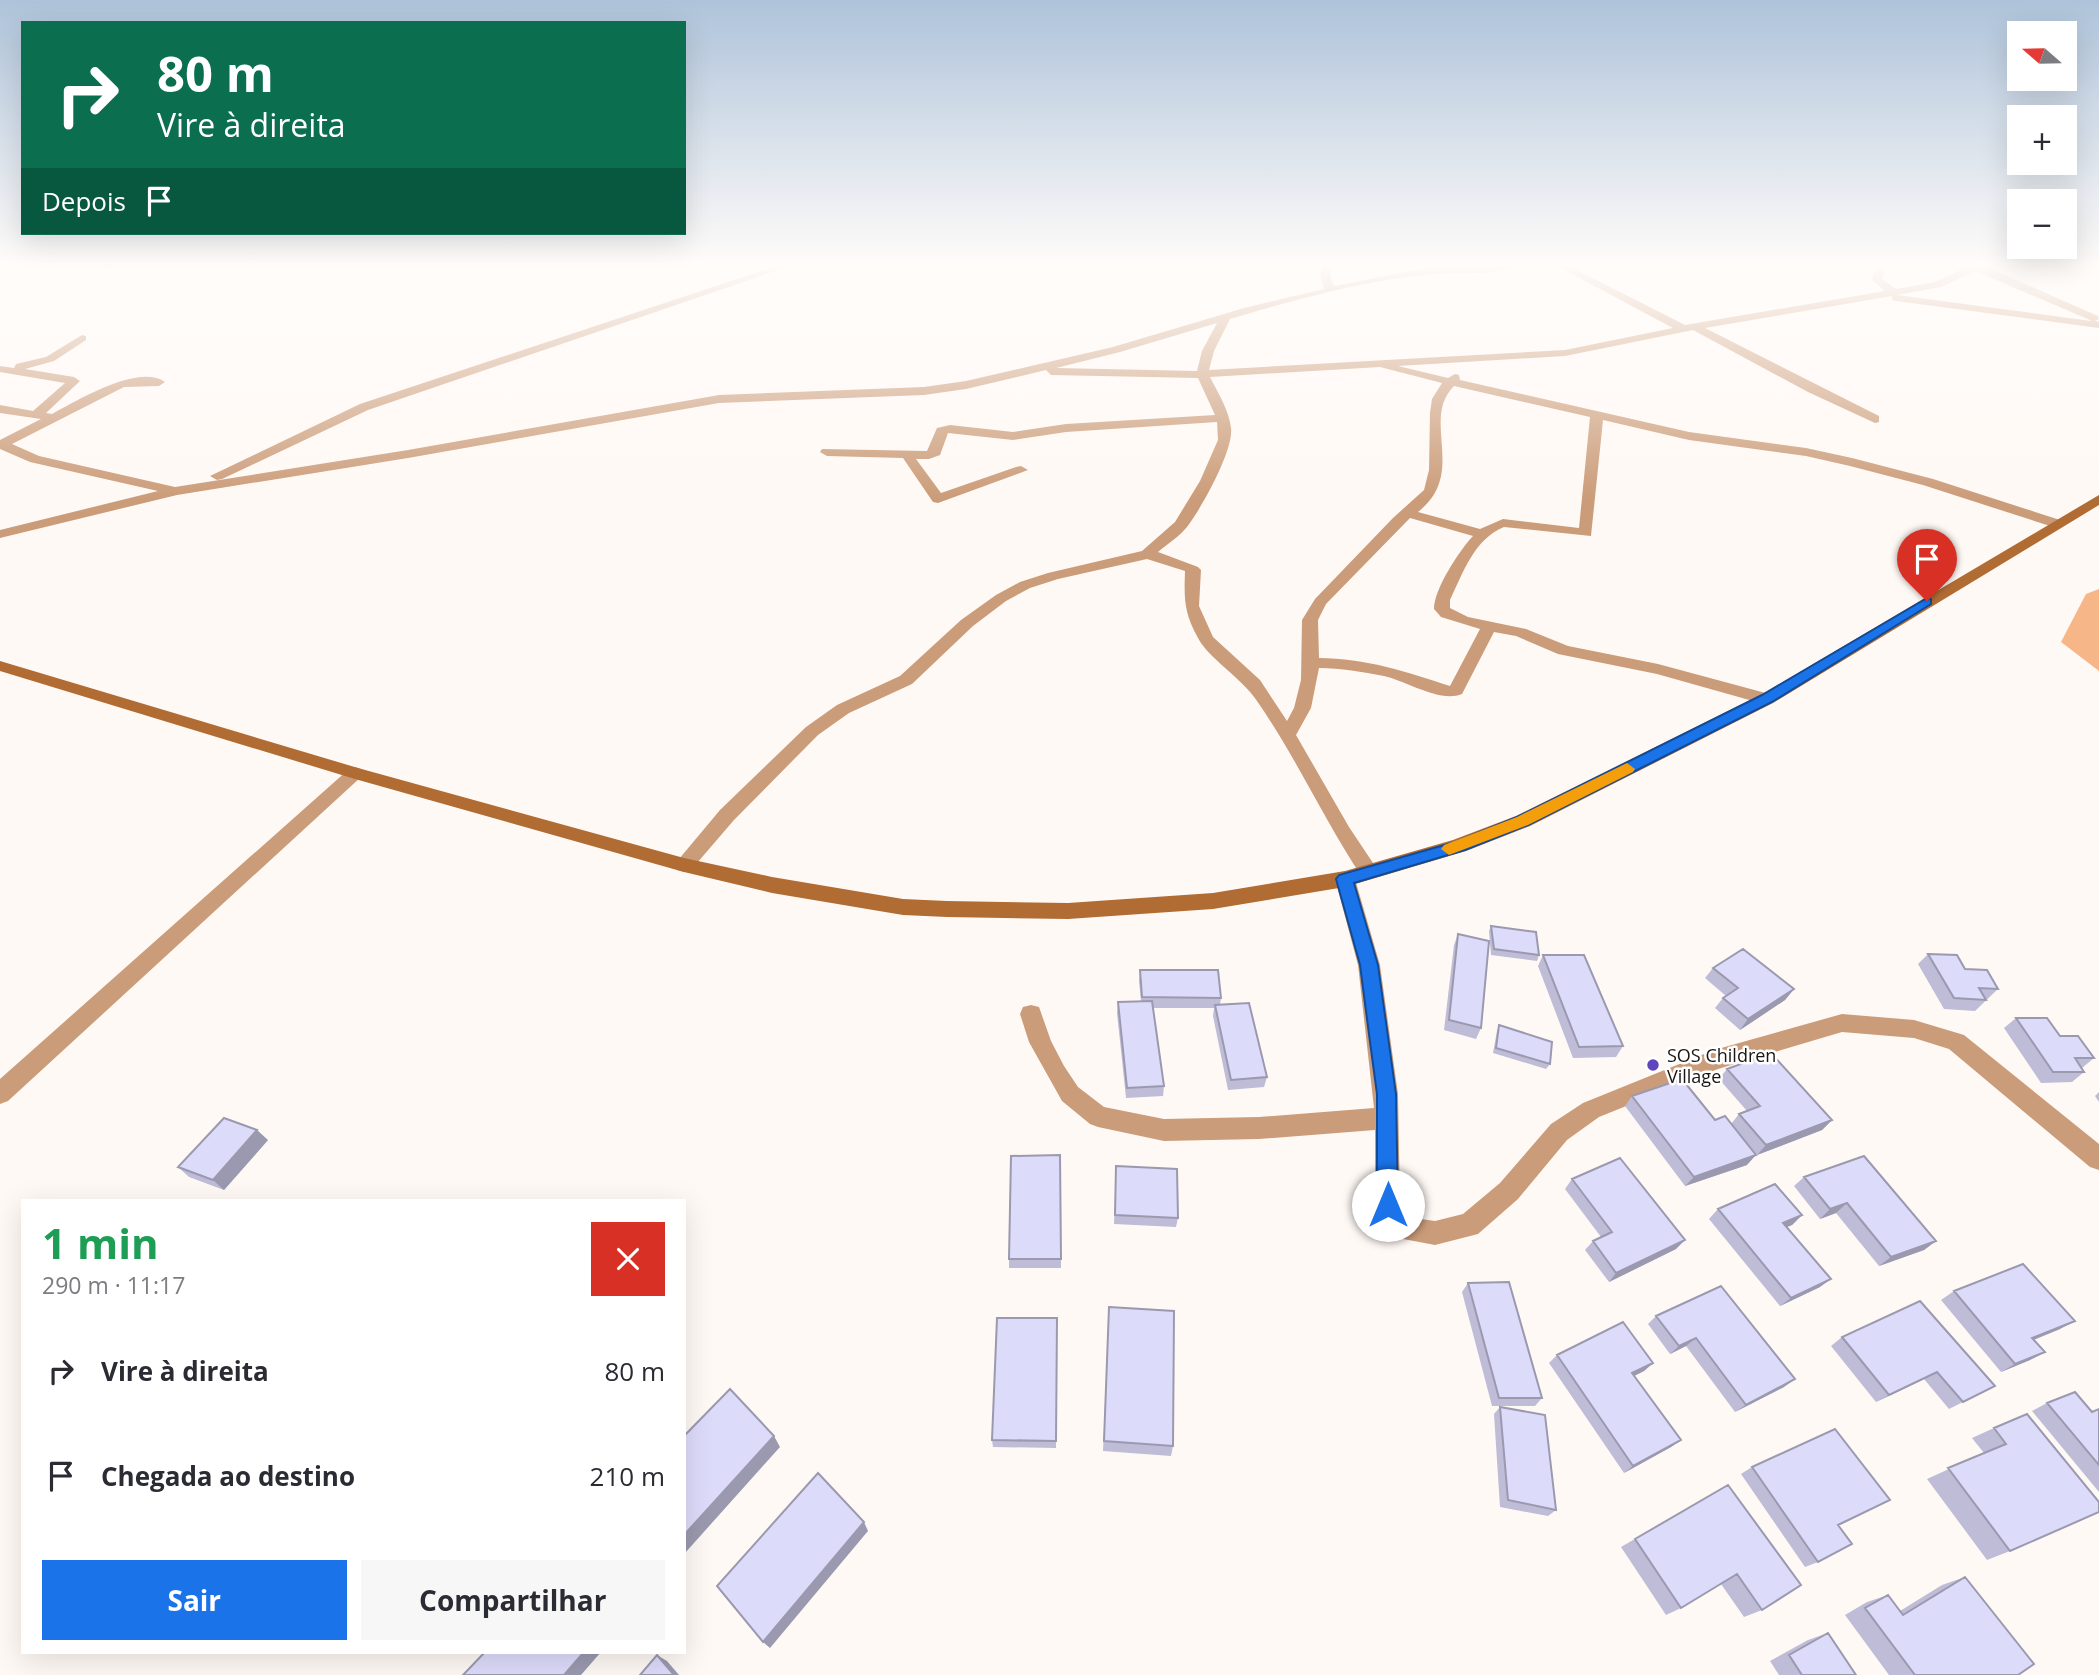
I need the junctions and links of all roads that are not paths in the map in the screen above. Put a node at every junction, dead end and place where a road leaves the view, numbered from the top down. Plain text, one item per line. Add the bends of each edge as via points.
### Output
1 (74, 343) edge
2 (554, 343) edge
3 (1141, 343) edge
4 (1212, 343) edge
5 (1614, 343) edge
6 (1720, 343) edge
7 (1489, 357) junction
8 (1368, 363) junction
9 (1, 369) edge
10 (1029, 370) junction
11 (1202, 374) junction
12 (159, 382) dead end
13 (1447, 383) junction
14 (0, 409) edge
15 (1597, 414) junction
16 (43, 415) junction
17 (1222, 418) junction
18 (1875, 419) dead end
19 (0, 444) edge
20 (827, 452) dead end
21 (908, 456) junction
22 (1021, 470) dead end
23 (175, 491) junction
24 (2099, 499) edge
25 (1410, 514) junction
26 (2055, 523) junction
27 (1479, 533) junction
28 (0, 534) edge
29 (1147, 554) junction
30 (1490, 625) junction
31 (1311, 663) junction
32 (0, 666) edge
33 (1767, 699) junction
34 (1287, 734) junction
35 (355, 772) junction
36 (684, 865) junction
37 (1369, 872) junction
38 (1345, 879) junction
39 (1031, 1014) dead end
40 (0, 1094) edge
41 (1387, 1118) junction
42 (2099, 1159) edge

1 - 9 street via 44,362
2 - 23 street via 386,399
3 - 10 street
4 - 11 street
5 - 7 street via 1565,353
6 - 18 street
7 - 8 street
7 - 13 street
8 - 11 street
8 - 13 street
9 - 16 street via 74,381
10 - 11 street
10 - 23 street via 924,391 719,399
11 - 17 street
12 - 16 street via 122,383
13 - 15 street
13 - 25 street via 1436,410 1434,483
14 - 16 street
15 - 26 street via 1717,442 1852,462
15 - 27 street via 1586,533 1503,523
16 - 19 street
17 - 21 street via 1013,436 950,429 942,431 935,452
17 - 29 street via 1224,440 1195,503 1181,526
19 - 23 street via 35,459
20 - 21 street
21 - 22 street via 938,499
23 - 28 street
24 - 26 main road
25 - 27 street
25 - 31 street via 1320,602 1310,620
26 - 33 main road
27 - 30 street via 1442,600 1442,609 1464,621
29 - 34 street via 1193,570 1191,606 1206,639 1254,684
29 - 36 street via 1053,576 1001,598 906,680 843,709 812,731
30 - 31 street via 1451,692 1391,672
30 - 33 street via 1564,650 1658,669
31 - 34 street via 1306,700
32 - 35 main road
33 - 37 main road via 1522,821 1460,846
34 - 37 street
35 - 36 main road
35 - 40 street
36 - 38 main road via 772,886 903,907 947,909 1068,911 1213,901
37 - 38 main road
38 - 41 street via 1369,965
39 - 41 street via 1056,1073 1070,1094 1098,1116 1164,1130
41 - 42 street via 1388,1205 1407,1229 1436,1233 1469,1225 1509,1191 1559,1132 1591,1110 1714,1060 1842,1023 1914,1029 1956,1042

